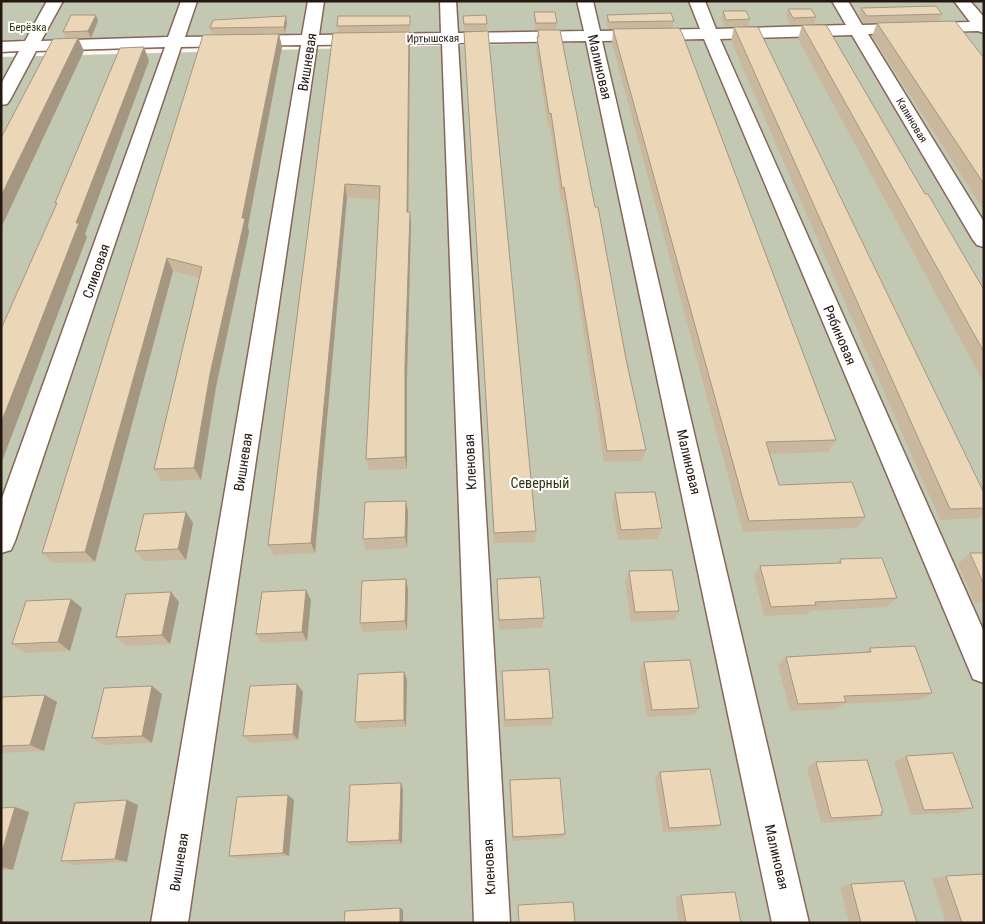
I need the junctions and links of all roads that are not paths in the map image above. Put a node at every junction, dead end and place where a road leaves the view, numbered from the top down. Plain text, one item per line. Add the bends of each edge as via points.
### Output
1 (56, 1) edge
2 (190, 1) edge
3 (316, 1) edge
4 (448, 1) edge
5 (585, 1) edge
6 (698, 1) edge
7 (840, 1) edge
8 (962, 1) edge
9 (983, 26) edge
10 (858, 28) junction
11 (710, 34) junction
12 (593, 35) junction
13 (449, 38) junction
14 (310, 41) junction
15 (176, 42) junction
16 (30, 46) junction
17 (1, 47) edge
18 (1, 100) edge
19 (984, 240) edge
20 (1, 541) edge
21 (984, 668) edge
22 (169, 923) edge
23 (492, 923) edge
24 (792, 923) edge

1 - 16 street
2 - 15 street, Сливовая
3 - 14 street, Вишневая
4 - 13 street, Кленовая
5 - 12 street, Малиновая
6 - 11 street, Рябиновая
7 - 10 street, Калиновая
8 - 9 street
9 - 10 street, Иртышская
10 - 11 street, Иртышская
10 - 19 street, Калиновая
11 - 12 street, Иртышская
11 - 21 street, Рябиновая
12 - 13 street, Иртышская
12 - 24 street, Малиновая
13 - 14 street, Иртышская
13 - 23 street, Кленовая
14 - 15 street, Иртышская
14 - 22 street, Вишневая
15 - 16 street, Иртышская
15 - 20 street, Сливовая
16 - 17 street, Иртышская
16 - 18 street

